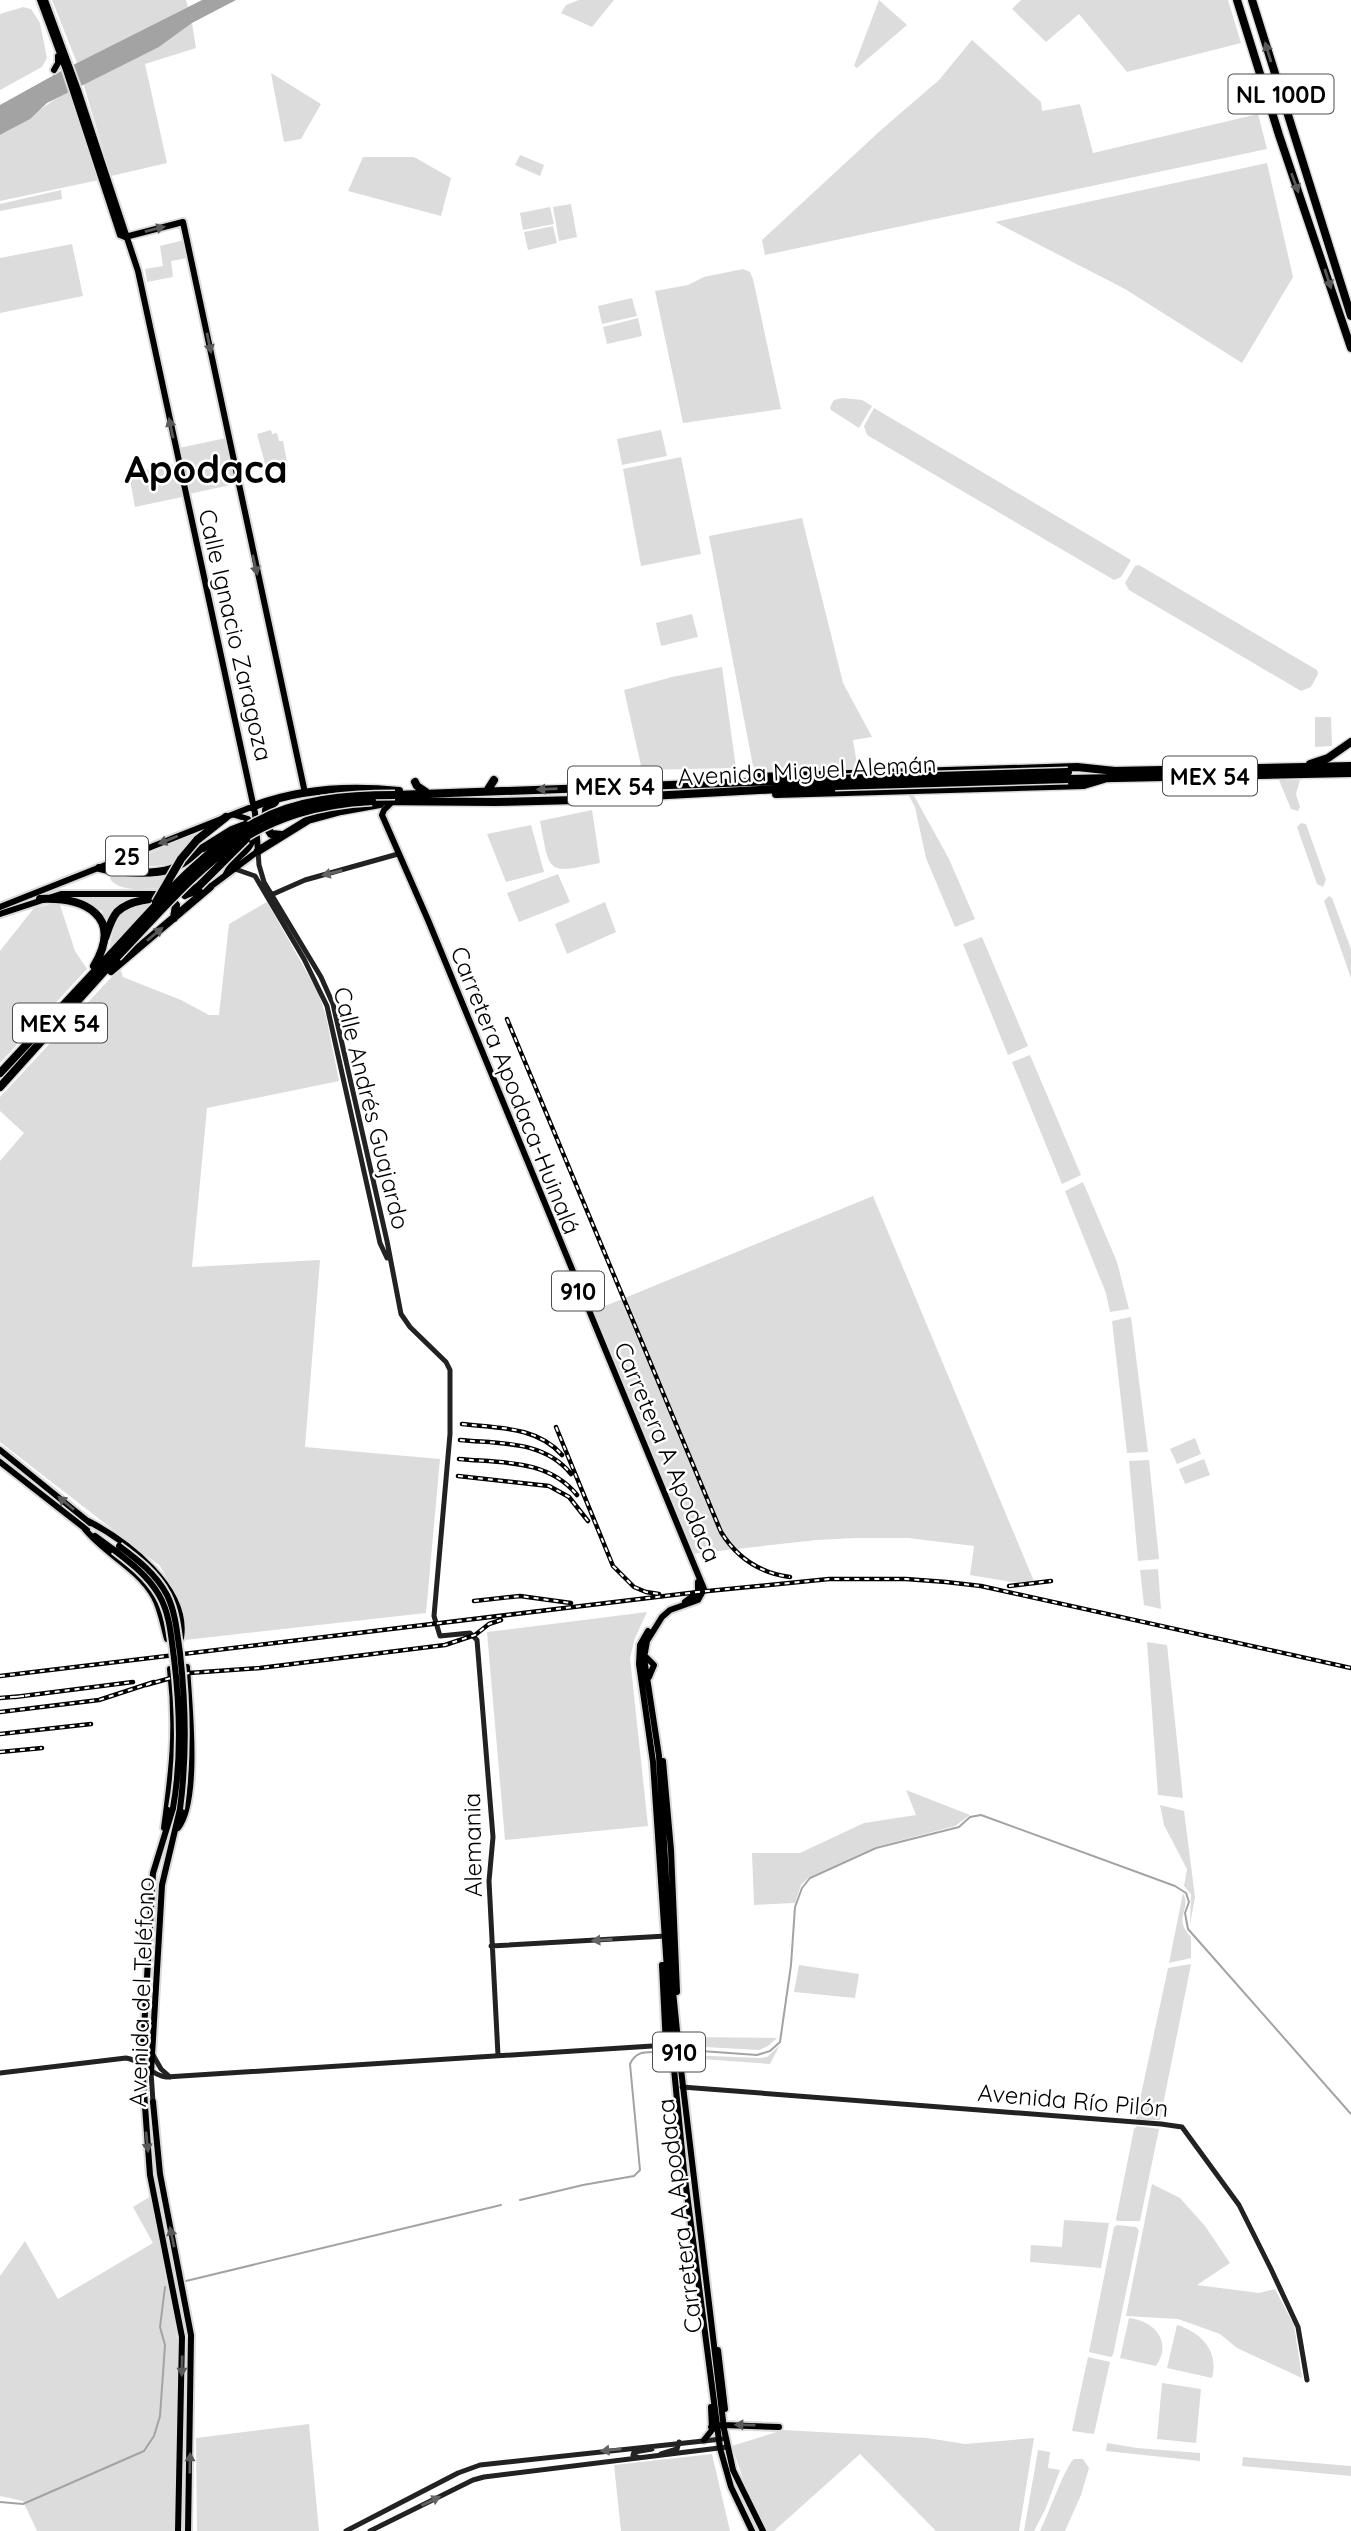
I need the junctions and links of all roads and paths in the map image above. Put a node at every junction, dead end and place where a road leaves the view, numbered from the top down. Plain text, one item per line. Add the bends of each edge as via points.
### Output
1 (43, 0) edge
2 (1237, 0) edge
3 (1252, 0) edge
4 (54, 37) junction
5 (68, 69) junction
6 (54, 70) dead end
7 (106, 185) junction
8 (124, 238) junction
9 (1351, 316) edge
10 (1351, 348) edge
11 (1351, 742) edge
12 (1351, 766) edge
13 (1289, 768) junction
14 (928, 770) junction
15 (1115, 771) junction
16 (878, 772) junction
17 (1351, 773) edge
18 (1068, 776) junction
19 (1104, 779) junction
20 (494, 780) dead end
21 (415, 782) dead end
22 (708, 782) junction
23 (835, 783) junction
24 (930, 789) junction
25 (486, 791) junction
26 (882, 792) junction
27 (305, 793) junction
28 (429, 793) junction
29 (708, 793) junction
30 (408, 794) junction
31 (286, 795) junction
32 (392, 798) junction
33 (254, 806) junction
34 (363, 808) junction
35 (229, 815) junction
36 (385, 824) junction
37 (254, 827) junction
38 (282, 835) junction
39 (256, 848) junction
40 (398, 855) junction
41 (99, 868) junction
42 (235, 869) junction
43 (226, 876) junction
44 (210, 887) junction
45 (185, 895) junction
46 (270, 896) junction
47 (40, 899) junction
48 (0, 907) edge
49 (150, 912) junction
50 (0, 914) edge
51 (174, 918) junction
52 (102, 947) junction
53 (114, 955) junction
54 (98, 981) junction
55 (83, 982) junction
56 (0, 1072) edge
57 (0, 1087) edge
58 (0, 1450) edge
59 (0, 1462) edge
60 (86, 1524) junction
61 (475, 1635) joint
62 (640, 1648) junction
63 (644, 1655) junction
64 (645, 1664) junction
65 (187, 1667) dead end
66 (170, 1670) dead end
67 (648, 1682) junction
68 (189, 1692) junction
69 (643, 1692) junction
70 (172, 1694) junction
71 (654, 1743) junction
72 (177, 1808) junction
73 (175, 1832) junction
74 (164, 1838) junction
75 (665, 1936) junction
76 (491, 1946) junction
77 (666, 1950) junction
78 (676, 2016) junction
79 (669, 2045) junction
80 (152, 2052) junction
81 (498, 2055) junction
82 (142, 2064) junction
83 (152, 2071) junction
84 (0, 2073) edge
85 (170, 2077) junction
86 (679, 2088) junction
87 (153, 2102) joint
88 (701, 2207) dead end
89 (182, 2283) junction
90 (173, 2286) junction
91 (1307, 2380) dead end
92 (717, 2426) junction
93 (779, 2427) dead end
94 (722, 2439) junction
95 (704, 2440) junction
96 (679, 2442) junction
97 (664, 2444) junction
98 (723, 2448) junction
99 (660, 2456) junction
100 (640, 2459) junction
101 (178, 2531) edge
102 (188, 2531) edge
103 (346, 2531) edge
104 (370, 2531) edge
105 (752, 2531) edge
106 (762, 2531) edge

1 - 4 main road
1 - 5 main road
2 -> 10 highway, NL 100D
9 -> 3 highway, NL 100D
4 - 5 main road
4 - 6 main road via 58,59
5 - 7 main road
7 - 8 main road, Calle Ignacio Zaragoza
7 - 8 main road, Calle Ignacio Zaragoza
8 -> 27 main road via 183,222
33 -> 8 main road, Calle Ignacio Zaragoza via 142,288
11 - 13 highway via 1328,758
12 - 13 highway, Avenida Miguel Alemán / MEX 54
13 - 15 highway, Avenida Miguel Alemán / MEX 54
14 - 15 highway via 1077,767
14 - 16 highway
14 - 24 highway via 919,782
15 - 18 highway, Avenida Miguel Alemán / MEX 54
16 - 22 highway
16 - 26 highway
17 - 19 highway, Avenida Miguel Alemán / MEX 54
18 - 19 highway, Avenida Miguel Alemán / MEX 54
18 - 23 highway, Avenida Miguel Alemán / MEX 54, bridge
19 - 24 highway via 1088,784
20 - 25 highway
21 - 28 highway
22 - 23 highway, Avenida Miguel Alemán / MEX 54
22 -> 25 highway, Avenida Miguel Alemán / MEX 54
23 - 29 highway, Avenida Miguel Alemán / MEX 54
24 - 26 highway
25 - 28 highway, Avenida Miguel Alemán / MEX 54
26 - 29 highway
27 - 30 highway via 372,790
27 - 31 highway
28 - 30 highway, Avenida Miguel Alemán / MEX 54
29 - 32 highway, Avenida Miguel Alemán / MEX 54 via 509,802
30 - 32 highway, Avenida Miguel Alemán / MEX 54
31 - 33 highway
31 - 38 highway via 269,806 264,817 269,832
32 - 34 highway
32 - 36 main road via 383,813
32 - 37 highway, Avenida Miguel Alemán / MEX 54, bridge via 313,808
32 - 37 highway, Avenida Miguel Alemán / MEX 54, bridge via 321,801 284,810
33 - 35 main road, 25
33 - 39 main road, Calle Ignacio Zaragoza
34 - 36 main road, 910 via 374,810
34 - 38 highway via 316,817
35 - 39 main road via 248,819
35 -> 41 main road, 25
35 - 49 highway, bridge via 181,859
36 - 40 main road, Carretera Apodaca-Huinalá / 910
36 - 63 main road, Carretera A Apodaca / 910 via 702,1585 698,1600 662,1617
37 - 41 highway, bridge via 235,828 169,870 110,872
37 - 45 highway, bridge via 199,887
37 - 49 highway, Avenida Miguel Alemán / MEX 54, bridge via 208,854
37 - 53 highway, Avenida Miguel Alemán / MEX 54, bridge via 207,863
38 - 39 highway
39 - 42 main road
39 - 43 main road via 227,870
39 - 46 main road, Calle Andrés Guajardo
40 -> 46 main road via 305,880
40 - 62 main road, Carretera Apodaca-Huinalá / 910 via 699,1585 695,1597 659,1615
41 - 48 main road, 25
42 - 43 main road
42 - 46 main road, Calle Andrés Guajardo via 253,874
43 - 44 main road
44 - 45 main road, 25
44 - 51 highway
45 - 47 main road, 25 via 68,894
46 - 61 main road, Calle Andrés Guajardo via 321,976 336,1014 402,1317 451,1373 435,1619 440,1636
47 - 50 main road, 25
47 - 52 highway via 72,900 89,906 102,923
49 - 53 highway, Avenida Miguel Alemán / MEX 54, bridge
51 - 52 highway via 176,905 170,900 131,904 113,918
54 -> 51 highway
52 - 55 highway
53 - 54 highway, Avenida Miguel Alemán / MEX 54
53 - 55 highway, Avenida Miguel Alemán / MEX 54
54 - 57 highway, Avenida Miguel Alemán / MEX 54
55 - 56 highway, Avenida Miguel Alemán / MEX 54
60 -> 58 main road, Avenida del Teléfono
59 - 60 main road, Avenida del Teléfono
60 - 60 main road via 93,1540 145,1583 167,1639 181,1638 176,1607 158,1574 127,1546
60 - 72 main road, Avenida del Teléfono, bridge via 148,1578 168,1616 180,1726
61 - 76 main road, Alemania via 493,1838
62 - 64 main road via 640,1662
62 - 69 main road, 910
63 - 64 main road, Carretera A Apodaca / 910
63 - 67 main road via 654,1665
64 - 67 main road, Carretera A Apodaca / 910
64 - 69 main road
65 - 68 main road
66 - 70 main road
67 - 71 main road, Carretera A Apodaca / 910
68 - 70 main road
68 - 73 main road via 190,1776 186,1814
69 - 71 main road, 910
70 - 74 main road via 174,1753
71 - 75 main road, Carretera A Apodaca / 910
71 - 75 main road, Carretera A Apodaca / 910 via 665,1835
71 - 78 main road via 665,1769
72 - 73 main road, Avenida del Teléfono
72 - 74 main road, Avenida del Teléfono
73 - 80 main road, Avenida del Teléfono via 162,1885
74 - 82 main road, Avenida del Teléfono via 152,1882
75 -> 76 main road
75 - 77 main road, Carretera A Apodaca / 910
76 - 81 main road, Alemania
77 - 78 main road, Carretera A Apodaca / 910
77 - 79 main road, Carretera A Apodaca / 910
78 - 86 main road, Carretera A Apodaca / 910
79 - 81 main road
79 - 86 main road, Carretera A Apodaca / 910
80 - 83 main road, Avenida del Teléfono
80 - 85 main road
81 - 85 main road
82 - 83 main road
82 - 84 main road via 126,2058
82 -> 90 main road, Avenida del Teléfono via 150,2175
83 - 85 main road
83 - 87 main road, Avenida del Teléfono
86 - 91 main road, Avenida Río Pilón via 1182,2127 1233,2196 1271,2269 1298,2327
86 - 92 main road, Carretera A Apodaca / 910
86 - 92 main road, Carretera A Apodaca / 910
89 -> 87 main road, Avenida del Teléfono via 160,2174
88 - 92 main road via 725,2409
89 - 90 main road
102 -> 89 main road, Avenida del Teléfono via 192,2349
90 -> 101 main road, Avenida del Teléfono via 183,2349
93 -> 92 main road
92 - 94 main road, Carretera A Apodaca / 910
92 - 95 main road
94 - 95 main road
94 - 98 main road, Carretera A Apodaca
95 - 96 main road
96 - 97 main road
96 - 99 main road via 677,2449
97 - 100 main road via 634,2452
97 -> 103 main road via 480,2465
98 - 99 main road
98 - 105 main road via 731,2487
98 - 106 main road
99 - 100 main road
104 -> 100 main road via 484,2477

